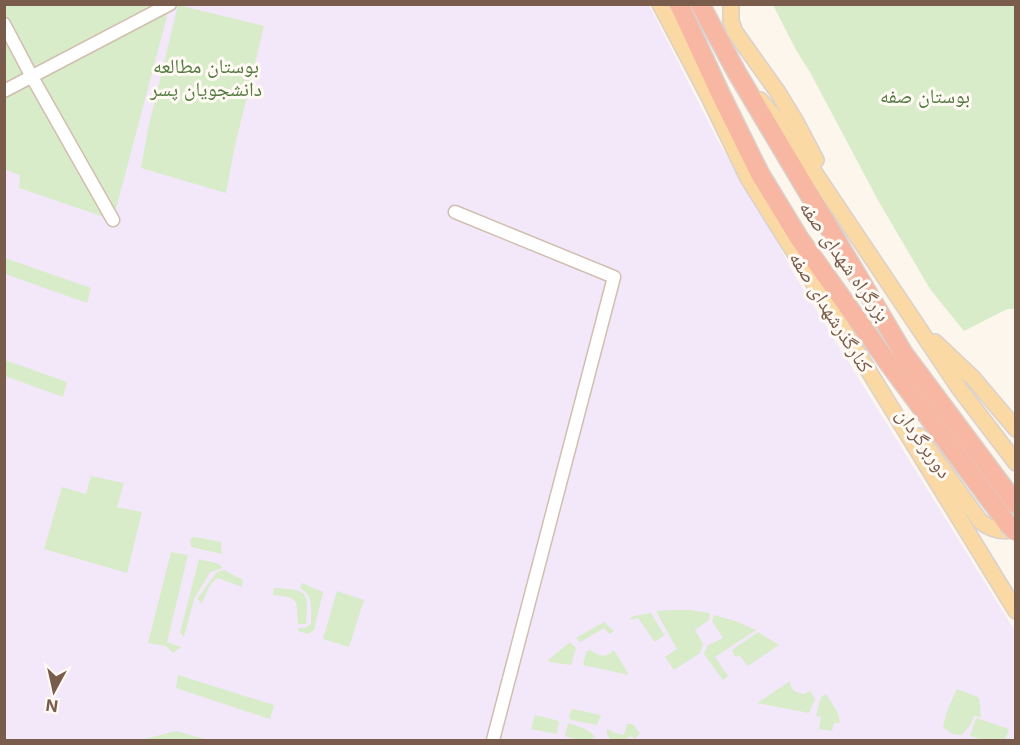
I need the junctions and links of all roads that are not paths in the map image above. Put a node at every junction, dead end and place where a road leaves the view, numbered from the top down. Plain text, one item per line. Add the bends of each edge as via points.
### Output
1 (170, 4) edge
2 (660, 4) edge
3 (679, 4) edge
4 (700, 4) edge
5 (731, 4) edge
6 (4, 24) edge
7 (737, 73) junction
8 (32, 77) junction
9 (4, 91) edge
10 (825, 189) junction
11 (454, 212) dead end
12 (113, 220) dead end
13 (917, 326) junction
14 (846, 334) junction
15 (974, 378) junction
16 (1016, 418) edge
17 (1016, 429) edge
18 (1016, 463) edge
19 (1016, 504) edge
20 (1013, 528) edge
21 (1016, 611) edge
22 (492, 741) edge

1 - 8 street
2 - 14 main road, کنارگذرشهدای صفه via 748,178
3 - 20 highway, بزرگراه شهدای صفه via 760,174 799,238
4 - 7 highway, بزرگراه شهدای صفه
5 - 10 main road via 735,32 796,122
6 - 8 street
7 - 10 main road via 786,130
7 - 19 highway, بزرگراه شهدای صفه via 904,354
8 - 9 street
8 - 12 street
10 - 13 main road
11 - 22 street via 614,277
13 - 15 main road
13 - 18 main road
14 - 20 main road, دوربرگردان via 980,521 993,530
14 - 21 main road, کنارگذرشهدای صفه
15 - 16 main road
15 - 17 main road

